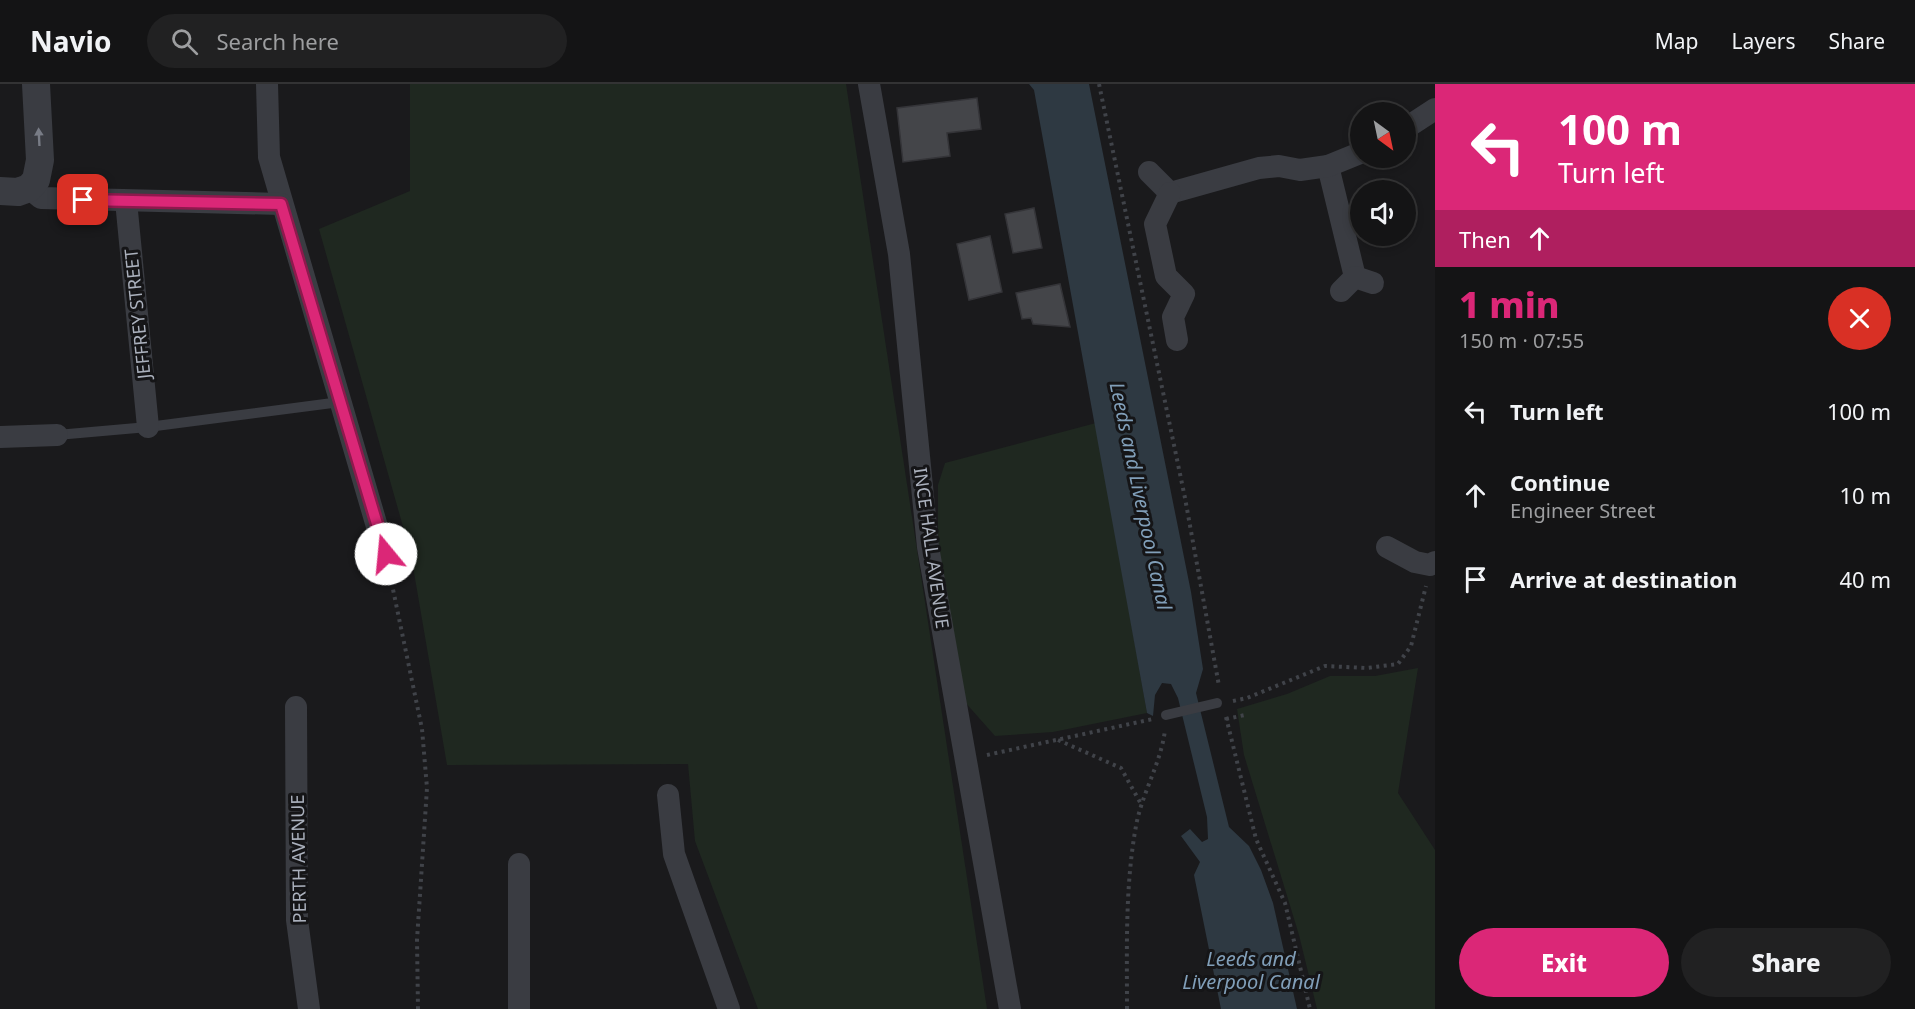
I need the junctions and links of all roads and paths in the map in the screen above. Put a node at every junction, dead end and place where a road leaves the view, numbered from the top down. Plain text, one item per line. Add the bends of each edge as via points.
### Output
1 (36, 84) edge
2 (267, 84) edge
3 (869, 84) edge
4 (1099, 84) edge
5 (1435, 109) edge
6 (1416, 121) edge
7 (1350, 157) edge
8 (1328, 166) junction
9 (1149, 172) dead end
10 (29, 188) junction
11 (0, 191) edge
12 (1170, 193) junction
13 (126, 201) junction
14 (281, 204) junction
15 (1356, 284) dead end
16 (1177, 340) dead end
17 (340, 402) junction
18 (148, 427) junction
19 (57, 435) joint
20 (0, 437) edge
21 (1387, 547) dead end
22 (386, 554) joint
23 (1433, 563) edge
24 (1220, 703) junction
25 (296, 707) dead end
26 (1245, 715) dead end
27 (1166, 716) junction
28 (1226, 718) junction
29 (1058, 740) junction
30 (967, 760) junction
31 (668, 795) dead end
32 (1141, 804) junction
33 (519, 864) dead end
34 (309, 1009) edge
35 (418, 1009) edge
36 (519, 1009) edge
37 (729, 1009) edge
38 (1010, 1009) edge
39 (1126, 1009) edge
40 (1310, 1009) edge

10 -> 1 street via 36,180 40,160
2 - 14 street via 268,157
3 - 30 street, INCE HALL AVENUE via 899,254 928,547
4 - 24 path via 1185,498
5 - 6 street
7 - 8 street
8 - 12 street via 1300,170 1259,168
8 - 15 street
9 - 12 street
10 - 11 street
10 - 13 street via 40,198
12 - 16 street via 1155,224 1166,276 1184,294 1173,317
13 - 14 street
13 - 18 street, JEFFREY STREET
14 - 17 street
17 - 18 lane
17 - 22 street
18 - 19 lane
19 - 20 street
21 - 23 street via 1415,561
22 - 35 path via 422,729 427,788 417,940
23 - 24 path via 1418,626 1411,646 1398,664 1367,668 1324,666 1247,698
24 - 27 lane
24 - 28 path
25 - 34 street, PERTH AVENUE via 297,920
26 - 28 path
27 - 29 path
27 - 32 path via 1163,745
28 - 40 path via 1256,839 1285,903
29 - 30 path
29 - 32 path via 1120,768
30 - 38 street, INCE HALL AVENUE
31 - 37 street via 674,855
32 - 39 path via 1129,866
33 - 36 street

